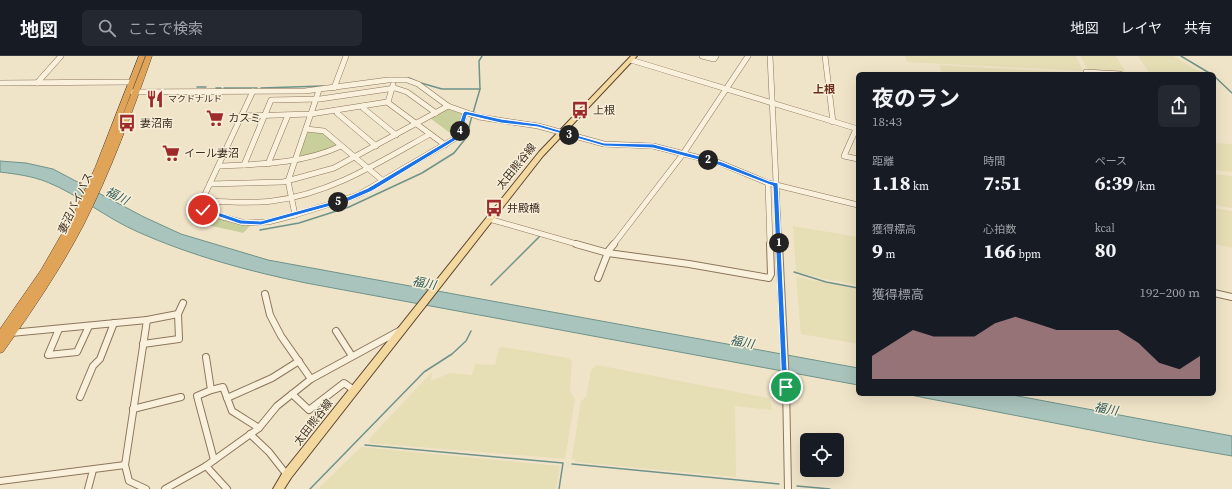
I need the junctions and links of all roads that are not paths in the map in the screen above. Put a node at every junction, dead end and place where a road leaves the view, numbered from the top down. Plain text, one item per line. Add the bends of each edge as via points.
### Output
1 (62, 56) edge
2 (142, 56) edge
3 (149, 56) edge
4 (346, 56) edge
5 (702, 56) edge
6 (716, 56) edge
7 (748, 56) edge
8 (770, 56) edge
9 (825, 56) edge
10 (632, 58) edge
11 (394, 79) junction
12 (132, 82) junction
13 (37, 83) junction
14 (0, 84) edge
15 (334, 88) junction
16 (392, 88) junction
17 (725, 89) junction
18 (319, 90) junction
19 (253, 91) junction
20 (132, 92) junction
21 (316, 99) junction
22 (388, 102) junction
23 (773, 104) junction
24 (362, 106) junction
25 (448, 106) junction
26 (336, 110) junction
27 (436, 112) junction
28 (467, 113) junction
29 (311, 114) junction
30 (288, 115) junction
31 (241, 116) junction
32 (264, 116) junction
33 (833, 122) junction
34 (416, 123) junction
35 (306, 129) junction
36 (856, 129) edge
37 (856, 131) edge
38 (562, 132) junction
39 (430, 134) junction
40 (396, 135) junction
41 (446, 145) junction
42 (340, 146) junction
43 (376, 146) junction
44 (683, 154) junction
45 (354, 158) junction
46 (856, 159) edge
47 (294, 162) junction
48 (268, 164) junction
49 (244, 165) junction
50 (219, 166) junction
51 (368, 169) junction
52 (288, 181) junction
53 (383, 181) junction
54 (768, 183) junction
55 (210, 184) junction
56 (776, 185) junction
57 (291, 198) junction
58 (202, 201) junction
59 (856, 205) edge
60 (80, 214) junction
61 (295, 215) junction
62 (489, 219) junction
63 (608, 253) junction
64 (598, 278) dead end
65 (1216, 293) edge
66 (265, 294) dead end
67 (1232, 297) edge
68 (183, 303) dead end
69 (178, 314) junction
70 (147, 320) junction
71 (114, 322) junction
72 (89, 326) junction
73 (59, 329) junction
74 (401, 330) junction
75 (336, 331) dead end
76 (11, 333) junction
77 (0, 336) edge
78 (143, 344) junction
79 (0, 349) edge
80 (352, 356) junction
81 (206, 357) dead end
82 (299, 361) junction
83 (311, 379) junction
84 (211, 390) junction
85 (354, 390) junction
86 (292, 394) junction
87 (80, 397) dead end
88 (181, 397) dead end
89 (227, 398) junction
90 (133, 409) junction
91 (259, 428) junction
92 (250, 434) junction
93 (214, 460) junction
94 (125, 465) junction
95 (206, 466) junction
96 (93, 470) junction
97 (286, 475) junction
98 (0, 481) edge
99 (88, 489) edge
100 (146, 489) edge
101 (165, 489) edge
102 (227, 489) edge
103 (278, 489) edge
104 (788, 489) edge

1 - 13 street
2 - 12 highway, 妻沼バイパス
3 - 20 highway, 妻沼バイパス
4 - 15 street
5 - 6 street via 714,59
7 - 17 street
8 - 23 street
9 - 33 street
10 - 17 street
10 - 38 main road, 太田熊谷線
11 - 15 street
11 - 16 street
11 - 25 street via 418,84
12 - 13 street
12 - 20 highway, 妻沼バイパス
13 - 14 street
15 - 18 street
16 - 21 street
16 - 22 street
16 - 27 street via 407,92
17 - 23 street
17 - 44 street
18 - 19 street
18 - 21 street
19 - 20 street
19 - 31 street
20 - 60 highway, 妻沼バイパス
21 - 29 street
21 - 32 street via 271,100
22 - 24 street
22 - 34 street
23 - 33 street
23 - 56 street
24 - 26 street
24 - 40 street
25 - 27 street
25 - 28 street
26 - 29 street
26 - 43 street
27 - 34 street
28 - 38 street
28 - 41 street via 458,134
29 - 30 street
29 - 35 street
30 - 32 street
30 - 48 street
31 - 32 street
31 - 50 street
32 - 49 street
33 - 36 street
34 - 39 street
34 - 40 street
35 - 42 street via 321,129
35 - 47 street
37 - 46 street via 844,156
38 - 44 street via 604,144 653,146
38 - 62 main road, 太田熊谷線
39 - 41 street
39 - 51 street
40 - 43 street
41 - 53 street
42 - 45 street
42 - 47 street via 323,155
43 - 45 street
44 - 54 street via 720,163
44 - 63 street
45 - 51 street
45 - 52 street via 334,168
47 - 48 street
47 - 52 street
48 - 49 street
49 - 50 street
50 - 55 street
51 - 53 street
51 - 57 street via 341,183
52 - 55 street
52 - 57 street
53 - 61 street via 347,200
54 - 56 street
54 - 63 street via 771,274 769,278
55 - 58 street
56 - 59 street
56 - 104 street via 786,385
57 - 58 street via 260,202
57 - 61 street
58 - 61 street via 200,208 240,222 261,223
60 - 76 highway, 妻沼バイパス via 60,260
60 - 77 highway, 妻沼バイパス
62 - 63 street
62 - 74 main road, 太田熊谷線
63 - 64 street
65 - 67 street
66 - 82 street via 270,316
68 - 69 street
69 - 70 street
69 - 78 street via 179,339
70 - 71 street
70 - 78 street
71 - 72 street
71 - 87 street via 100,359 93,366
72 - 73 street
72 - 73 street via 77,352 48,355
73 - 76 street
74 - 80 street
74 - 85 main road, 太田熊谷線
75 - 80 street
76 - 79 highway, 妻沼バイパス
78 - 90 street
80 - 83 street
81 - 84 street
82 - 83 street
82 - 89 street via 272,378
83 - 86 street
84 - 89 street via 223,387
84 - 93 street via 197,396
85 - 86 street via 344,383 309,410
85 - 97 main road, 太田熊谷線
86 - 91 street via 277,406
88 - 90 street
89 - 91 street via 232,411
90 - 94 street
91 - 92 street
92 - 93 street
92 - 97 street via 269,452
93 - 95 street
94 - 96 street
94 - 100 street via 128,481
95 - 101 street
95 - 102 street
96 - 98 street
96 - 99 street
97 - 103 main road, 太田熊谷線

